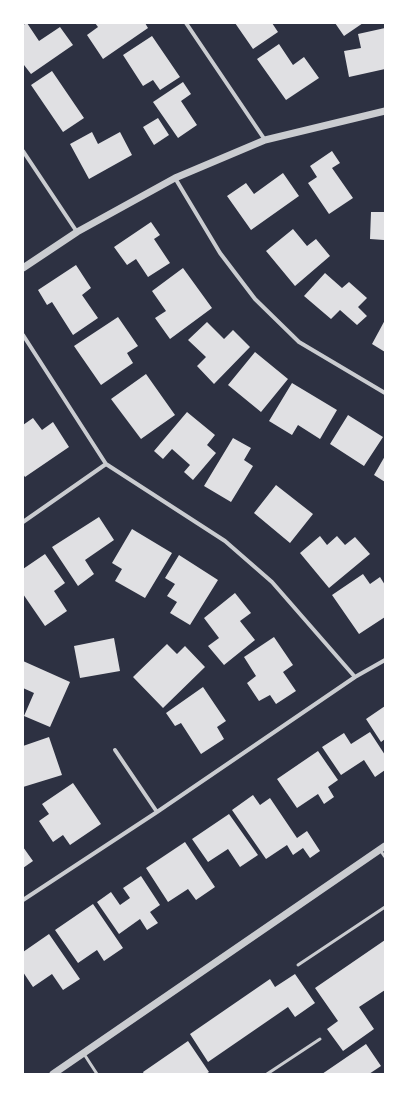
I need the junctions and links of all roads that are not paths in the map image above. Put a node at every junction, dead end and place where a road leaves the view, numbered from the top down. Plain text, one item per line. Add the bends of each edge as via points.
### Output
1 (186, 23) edge
2 (385, 111) edge
3 (265, 140) junction
4 (23, 151) edge
5 (175, 178) junction
6 (77, 232) junction
7 (23, 268) edge
8 (23, 335) edge
9 (385, 392) edge
10 (106, 464) junction
11 (23, 522) edge
12 (385, 660) edge
13 (355, 677) junction
14 (115, 750) dead end
15 (157, 812) junction
16 (383, 848) edge
17 (385, 857) edge
18 (23, 900) edge
19 (385, 907) edge
20 (298, 965) dead end
21 (320, 1039) dead end
22 (83, 1053) junction
23 (53, 1074) edge
24 (97, 1074) edge
25 (267, 1074) edge

1 - 3 street
2 - 3 street
3 - 5 street
4 - 6 street
5 - 6 street
5 - 9 street via 220,253 255,299 299,342
6 - 7 street
8 - 10 street
10 - 11 street
10 - 13 street via 225,541 272,582
12 - 13 street
13 - 15 street
14 - 15 street
15 - 18 street
16 - 17 lane
16 - 22 street
19 - 20 lane
21 - 25 lane
22 - 23 street
22 - 24 lane

